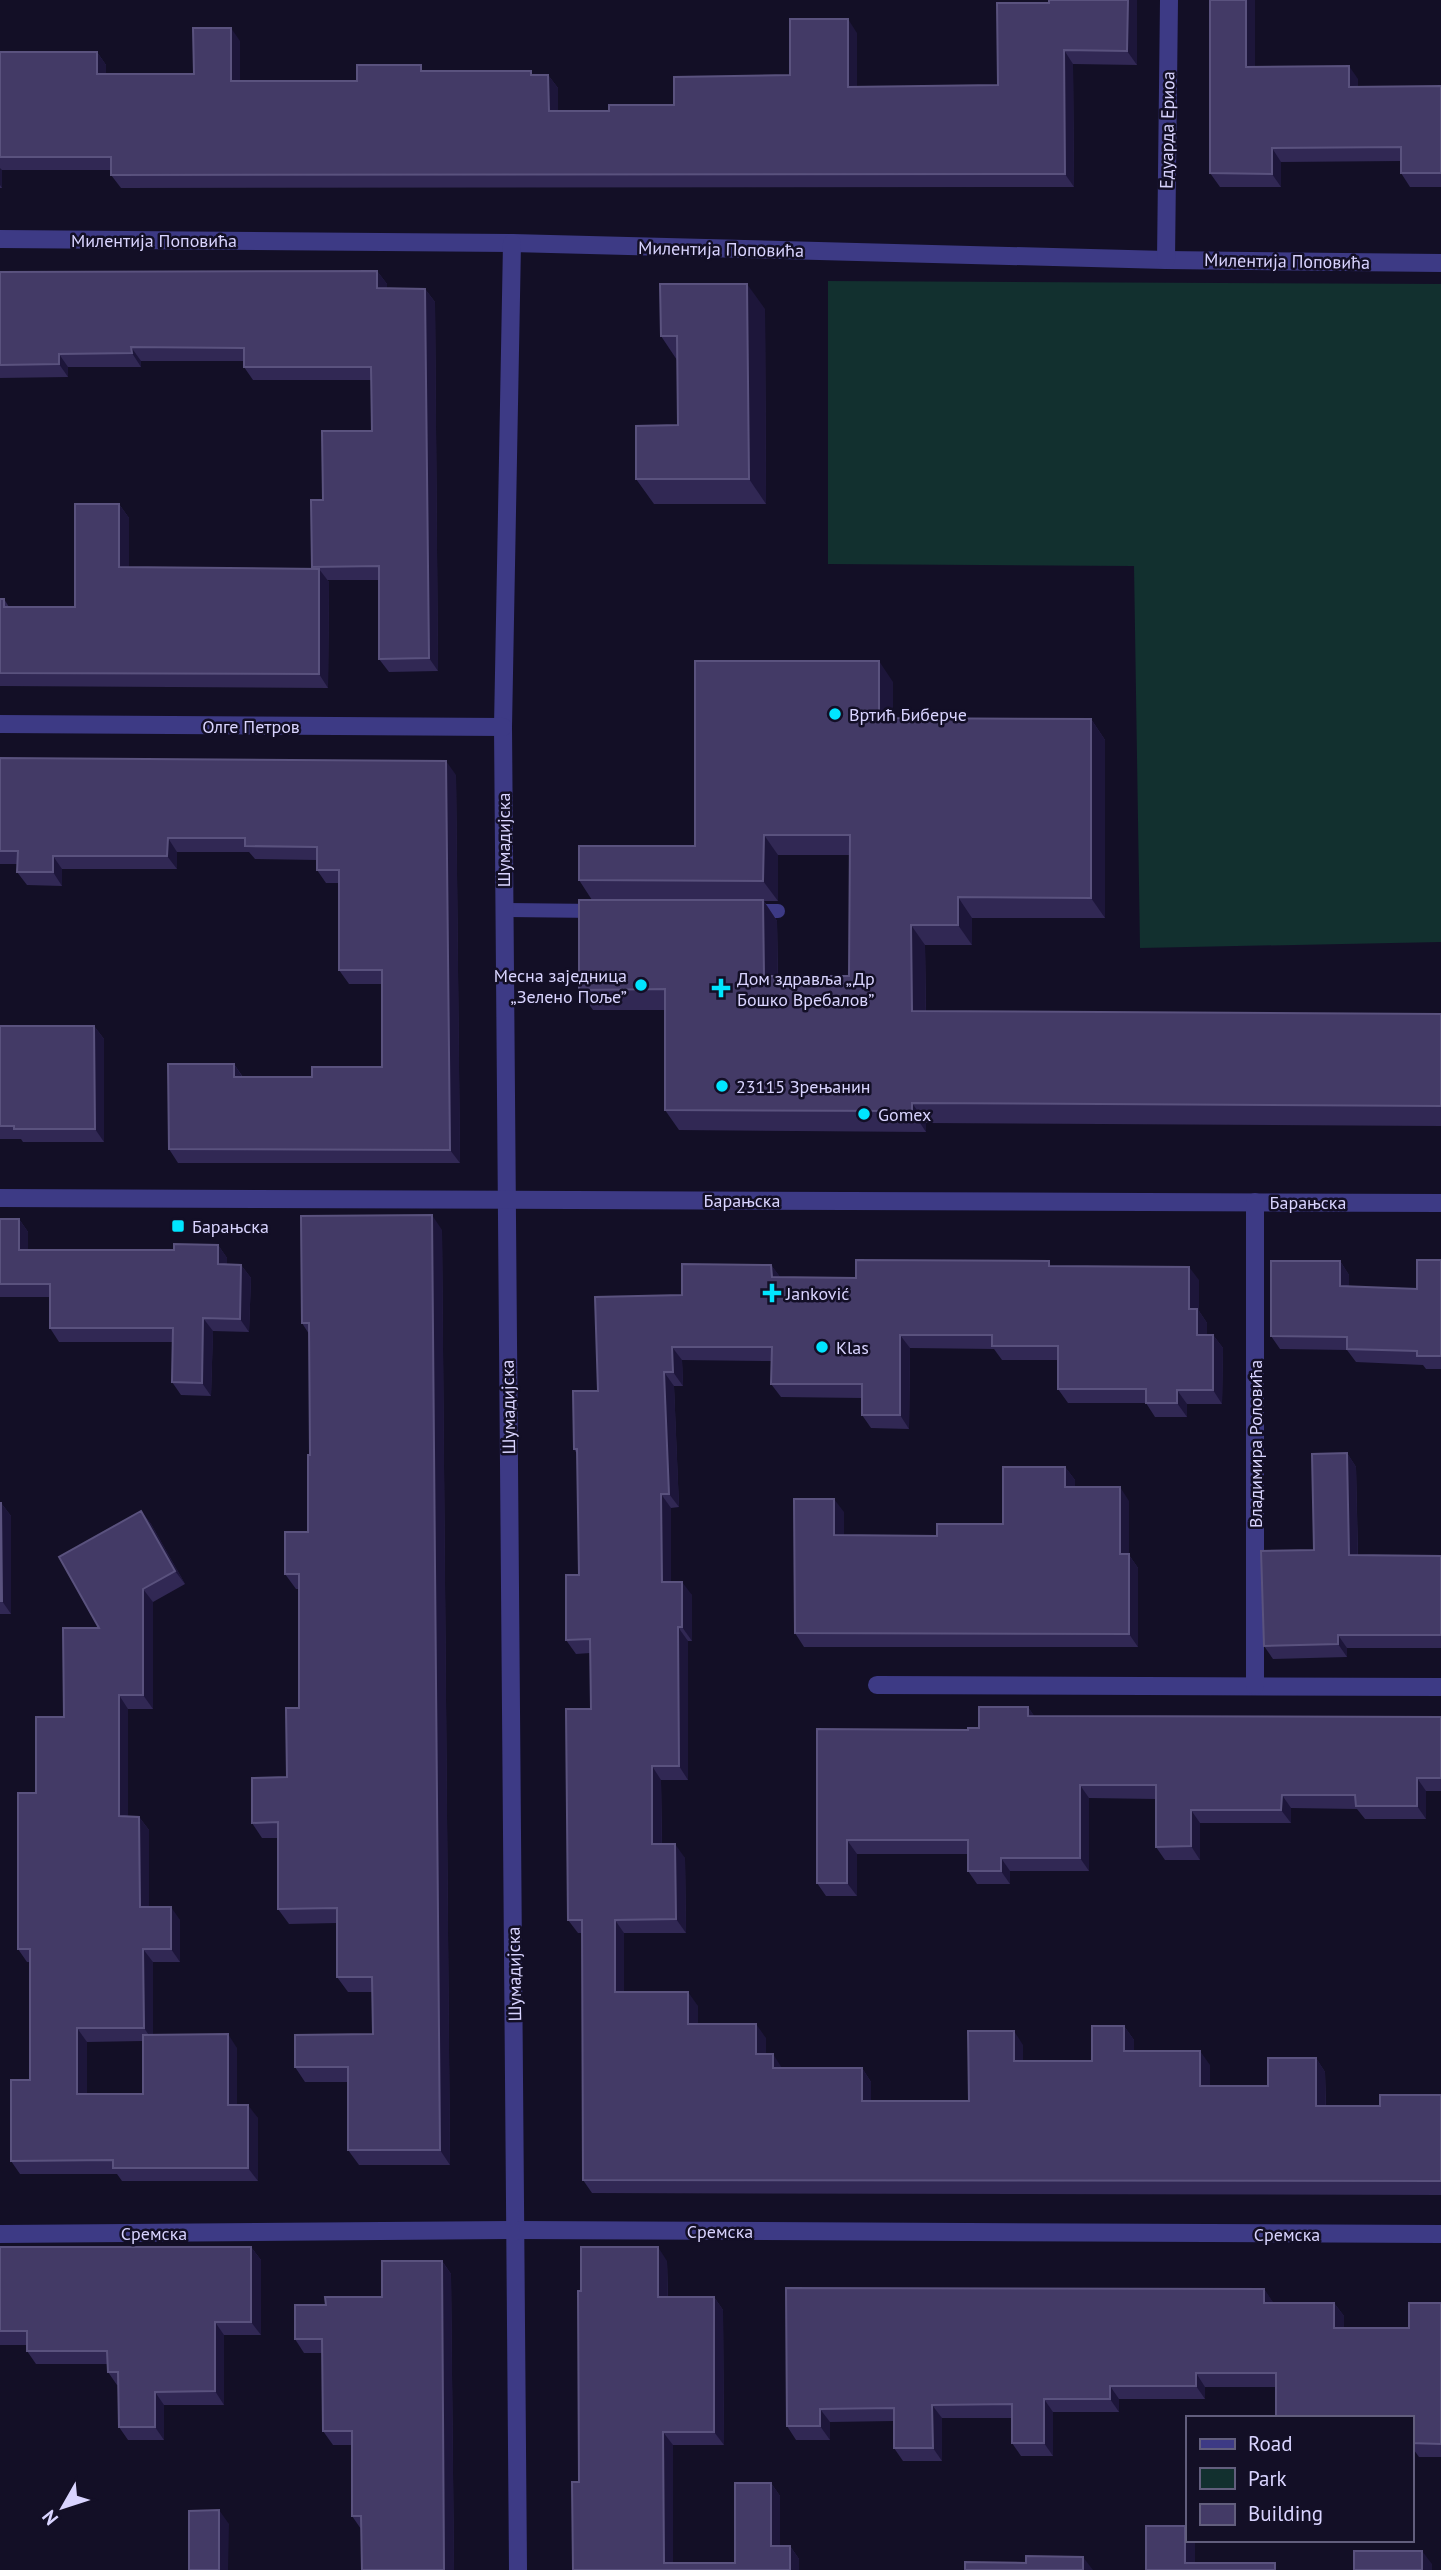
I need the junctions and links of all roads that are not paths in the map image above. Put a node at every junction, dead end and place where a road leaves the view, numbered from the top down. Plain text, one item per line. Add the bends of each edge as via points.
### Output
1 (1169, 0) edge
2 (0, 239) edge
3 (513, 243) junction
4 (1166, 260) junction
5 (1441, 263) edge
6 (0, 724) edge
7 (503, 727) junction
8 (504, 910) junction
9 (606, 911) edge
10 (738, 911) edge
11 (778, 911) dead end
12 (0, 1198) edge
13 (506, 1199) junction
14 (1255, 1202) junction
15 (1441, 1203) edge
16 (877, 1685) dead end
17 (1255, 1686) junction
18 (1441, 1687) edge
19 (516, 2230) junction
20 (0, 2234) edge
21 (1441, 2234) edge
22 (518, 2570) edge

1 - 4 street, Едуарда Ериоа
2 - 3 street, Милентија Поповића
3 - 4 street, Милентија Поповића
3 - 7 street, Шумадијска
4 - 5 street, Милентија Поповића
6 - 7 street, Олге Петров
7 - 8 street, Шумадијска
8 - 9 lane
8 - 13 street, Шумадијска
10 - 11 lane
12 - 13 street, Барањска
13 - 14 street, Барањска
13 - 19 street, Шумадијска
14 - 15 street, Барањска
14 - 17 street, Владимира Роловића
16 - 17 street
17 - 18 street
19 - 20 street, Сремска
19 - 21 street, Сремска
19 - 22 street, Шумадијска

